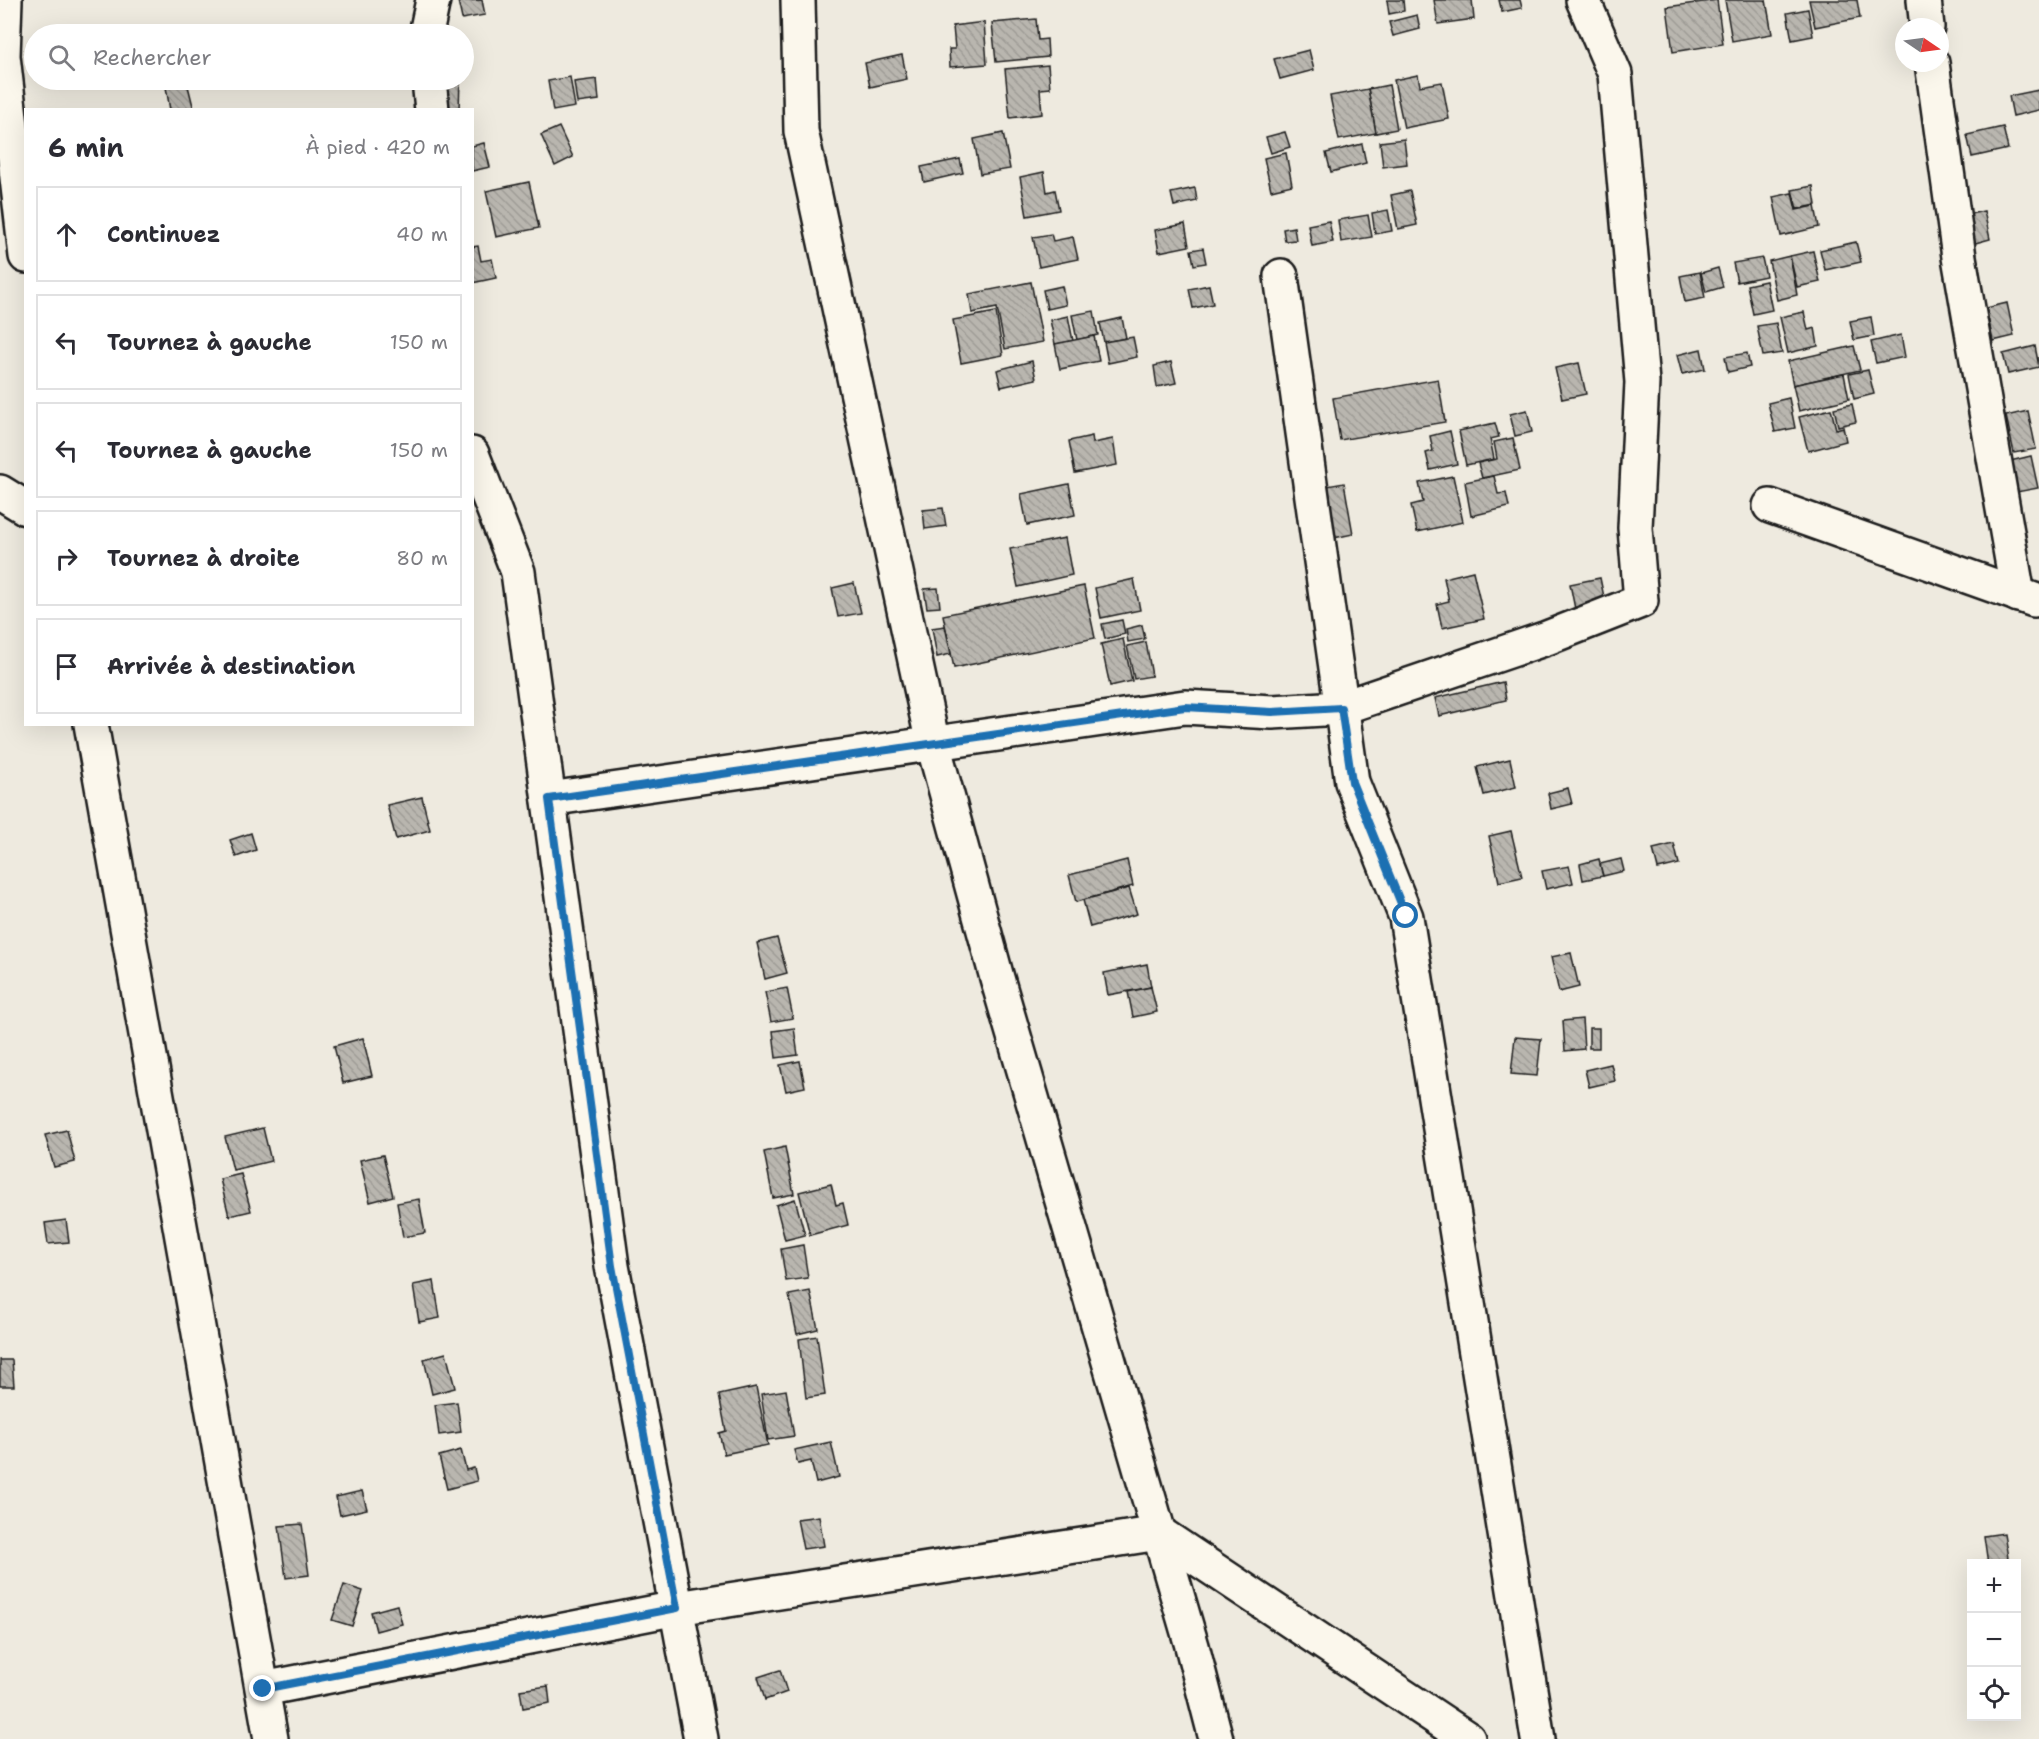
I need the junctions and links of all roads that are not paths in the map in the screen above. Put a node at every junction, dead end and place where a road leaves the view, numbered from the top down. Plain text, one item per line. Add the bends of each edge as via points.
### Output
1 (5, 0) edge
2 (433, 0) edge
3 (798, 0) edge
4 (1583, 0) edge
5 (1924, 0) edge
6 (1926, 18) edge
7 (428, 24) edge
8 (1933, 72) edge
9 (430, 90) edge
10 (432, 108) edge
11 (24, 239) edge
12 (1281, 276) dead end
13 (474, 459) edge
14 (0, 492) edge
15 (1770, 506) dead end
16 (24, 507) edge
17 (2028, 598) edge
18 (1341, 708) junction
19 (91, 726) edge
20 (933, 744) junction
21 (549, 799) junction
22 (1159, 1533) junction
23 (677, 1608) junction
24 (263, 1689) junction
25 (271, 1739) edge
26 (701, 1739) edge
27 (1216, 1739) edge
28 (1468, 1739) edge
29 (1538, 1739) edge

1 - 11 street via 3,56
2 - 7 street
3 - 20 street via 801,130
4 - 18 street via 1615,74 1642,382 1635,528 1641,601 1547,638
5 - 6 street
8 - 17 street via 1959,257
9 - 10 street
12 - 18 street
13 - 21 street via 518,572
14 - 16 street
15 - 17 street
18 - 20 street via 1272,712 1185,707
18 - 29 street via 1352,782 1406,916
19 - 24 street
20 - 21 street
20 - 22 street
21 - 23 street via 612,1266
22 - 23 street
22 - 27 street
22 - 28 street
23 - 24 street
23 - 26 street
24 - 25 street

